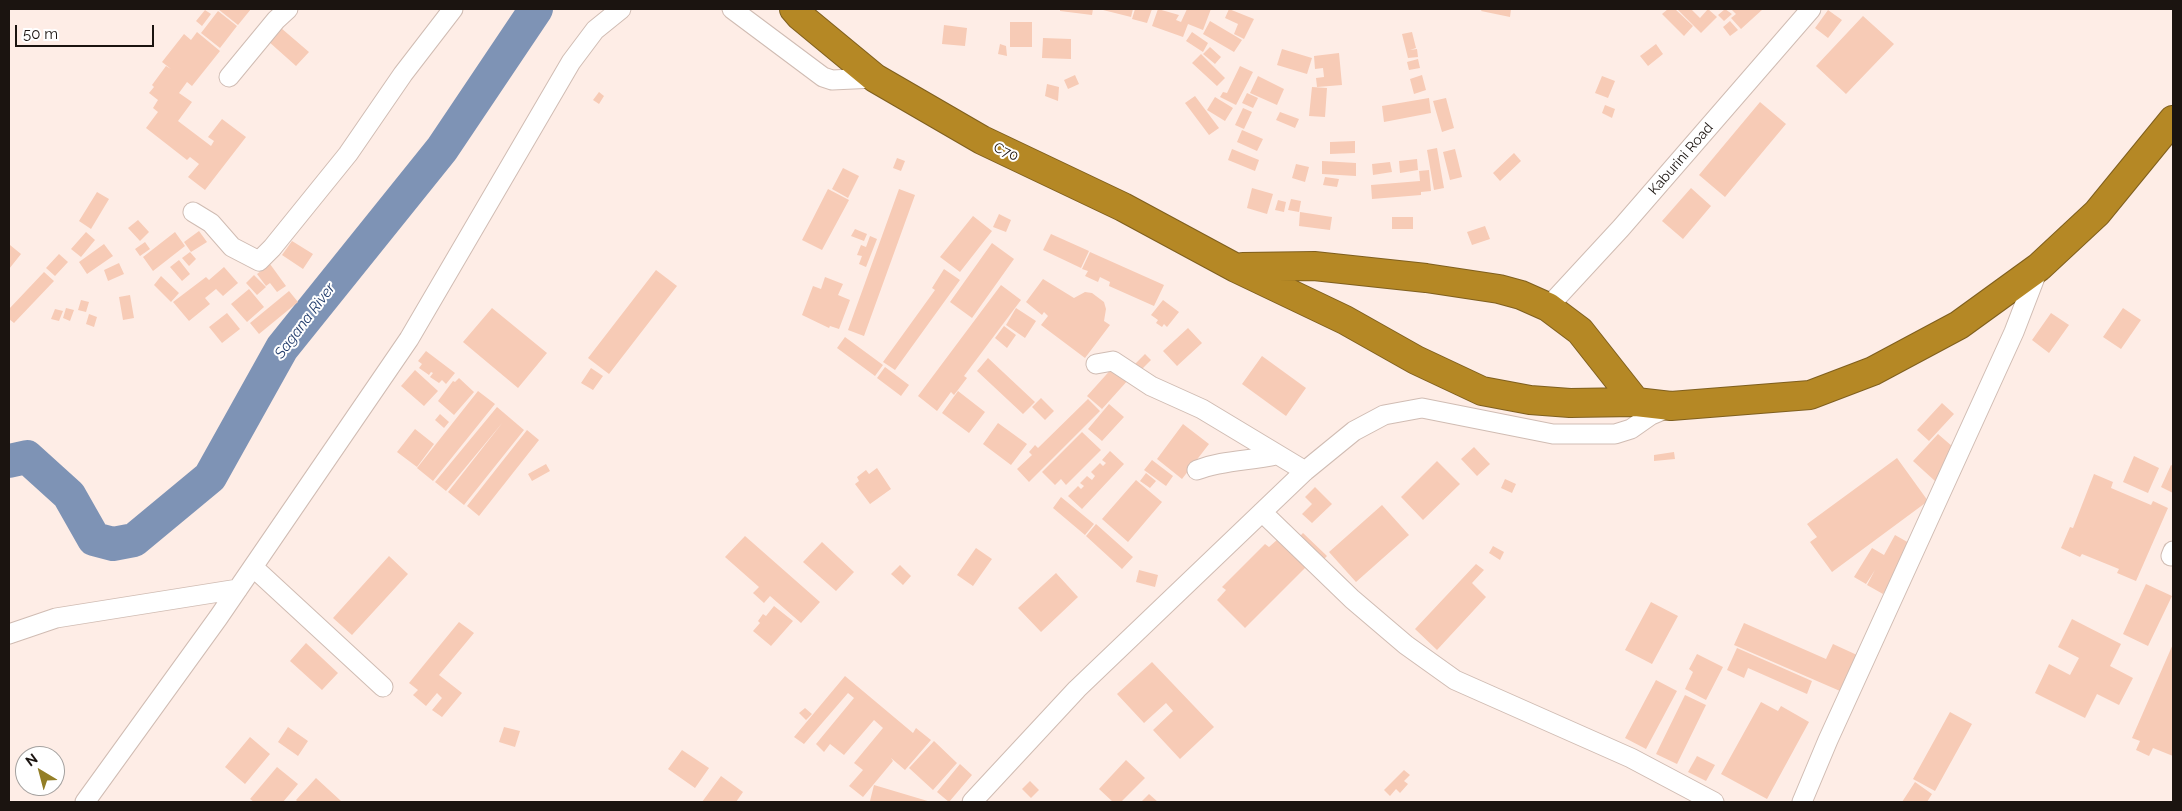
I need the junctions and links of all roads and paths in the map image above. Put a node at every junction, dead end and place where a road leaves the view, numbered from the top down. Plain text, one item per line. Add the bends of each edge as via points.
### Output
1 (288, 9) edge
2 (453, 9) edge
3 (621, 9) edge
4 (732, 9) edge
5 (794, 9) edge
6 (1811, 9) edge
7 (229, 77) dead end
8 (875, 78) junction
9 (2173, 120) edge
10 (194, 212) dead end
11 (2039, 267) junction
12 (1236, 268) junction
13 (1548, 307) junction
14 (1096, 364) dead end
15 (1636, 402) junction
16 (1671, 406) junction
17 (1276, 455) junction
18 (1197, 470) dead end
19 (1305, 470) junction
20 (1262, 512) junction
21 (253, 566) junction
22 (238, 589) junction
23 (9, 634) edge
24 (383, 687) dead end
25 (85, 802) edge
26 (972, 802) edge
27 (1714, 802) edge
28 (1802, 802) edge

1 - 7 street
2 - 10 street via 402,74 348,154 259,261 232,247 211,223
3 - 21 street via 595,30 571,62 409,339
4 - 8 street via 822,77 832,80
5 - 8 highway, C70
6 - 13 street, Kaburini Road
8 - 12 highway, C70 via 982,140 1123,207
9 - 11 highway, C70 via 2097,213
11 - 16 highway, C70 via 1959,326 1873,371 1810,395
11 - 28 street via 2014,332
12 - 13 highway via 1314,266 1426,278 1499,289
12 - 15 highway, C70 via 1482,391 1570,403
13 - 15 highway via 1580,331
14 - 17 street via 1113,361 1151,386 1202,409
15 - 16 highway, C70
16 - 19 street via 1623,432 1586,435 1529,430 1422,408 1402,410 1384,414 1354,430
17 - 18 street via 1218,462
17 - 19 street
19 - 20 street
20 - 26 street via 1077,690
20 - 27 street via 1352,599 1406,645 1455,680 1631,758
21 - 22 street
21 - 24 street
22 - 23 street via 56,618
22 - 25 street

